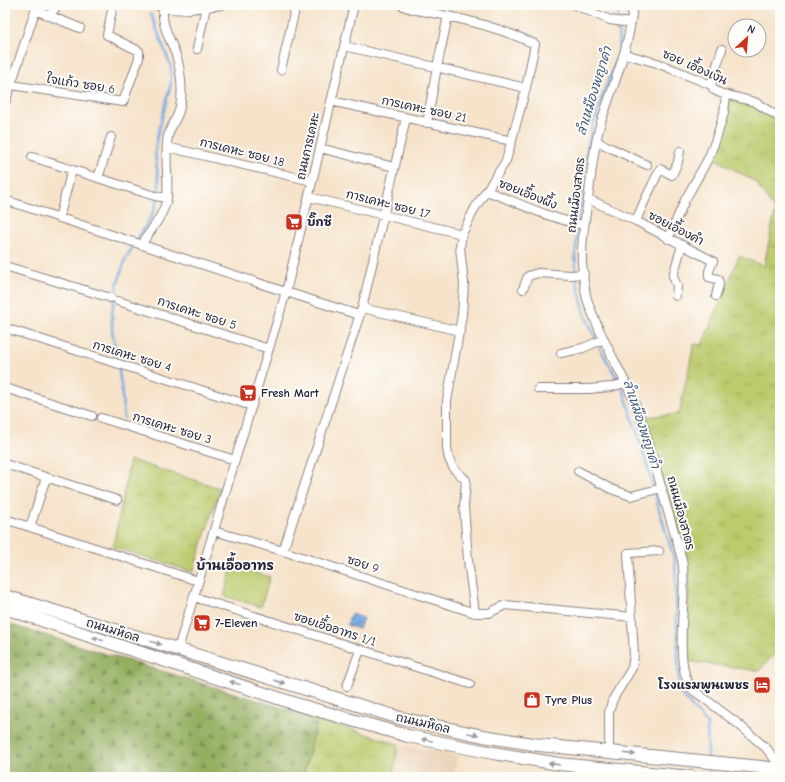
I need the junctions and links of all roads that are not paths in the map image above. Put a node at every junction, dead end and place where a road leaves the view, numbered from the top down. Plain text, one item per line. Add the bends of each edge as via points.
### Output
1 (58, 5) edge
2 (113, 5) edge
3 (222, 5) edge
4 (296, 5) edge
5 (354, 5) edge
6 (401, 5) edge
7 (575, 5) edge
8 (632, 5) edge
9 (159, 6) edge
10 (206, 7) junction
11 (36, 8) edge
12 (49, 16) junction
13 (448, 16) junction
14 (628, 23) junction
15 (80, 28) dead end
16 (344, 46) junction
17 (197, 49) dead end
18 (722, 49) dead end
19 (625, 54) junction
20 (437, 67) junction
21 (281, 70) dead end
22 (8, 84) edge
23 (711, 85) junction
24 (526, 88) junction
25 (726, 95) junction
26 (331, 101) junction
27 (5, 103) edge
28 (406, 118) junction
29 (780, 118) edge
30 (427, 123) junction
31 (111, 137) dead end
32 (512, 141) junction
33 (596, 141) junction
34 (167, 146) junction
35 (320, 148) junction
36 (680, 151) dead end
37 (32, 157) dead end
38 (647, 165) dead end
39 (394, 167) junction
40 (72, 170) junction
41 (98, 178) junction
42 (312, 182) junction
43 (487, 190) junction
44 (309, 197) junction
45 (167, 198) junction
46 (588, 199) junction
47 (5, 200) edge
48 (384, 215) junction
49 (59, 218) junction
50 (636, 221) junction
51 (579, 224) junction
52 (462, 234) junction
53 (668, 239) junction
54 (137, 243) junction
55 (682, 245) junction
56 (5, 266) edge
57 (581, 274) junction
58 (522, 289) dead end
59 (286, 292) junction
60 (676, 296) dead end
61 (716, 296) dead end
62 (360, 312) junction
63 (5, 328) edge
64 (460, 331) junction
65 (602, 340) junction
66 (269, 349) junction
67 (561, 353) dead end
68 (620, 384) junction
69 (5, 388) edge
70 (538, 389) dead end
71 (252, 406) junction
72 (92, 416) dead end
73 (101, 418) dead end
74 (235, 460) junction
75 (5, 464) edge
76 (578, 471) dead end
77 (46, 478) junction
78 (659, 489) junction
79 (117, 500) dead end
80 (5, 519) edge
81 (30, 527) junction
82 (214, 531) junction
83 (283, 551) junction
84 (659, 551) dead end
85 (198, 581) junction
86 (5, 589) edge
87 (5, 596) edge
88 (194, 597) junction
89 (5, 608) edge
90 (475, 613) junction
91 (5, 616) edge
92 (632, 617) junction
93 (78, 620) junction
94 (77, 632) junction
95 (178, 649) junction
96 (360, 650) junction
97 (470, 684) dead end
98 (347, 686) dead end
99 (609, 752) junction
100 (780, 766) edge
101 (780, 769) edge
102 (691, 777) edge

1 - 12 street
2 - 22 street, ใจแก้ว ซอย 6 via 107,35 139,51 140,58 123,102
3 - 10 street
4 - 21 street
5 - 16 street, ถนนการเคหะ
6 - 13 street
7 - 14 street via 610,20
8 - 14 street, ถนนเมืองสาตร
9 - 10 street via 184,9
9 - 34 street via 179,66 182,92 181,106
10 - 17 street
11 - 12 street
11 - 22 street
12 - 15 street
13 - 20 street
13 - 24 street via 517,36 535,44
14 - 19 street, ถนนเมืองสาตร
16 - 20 street
16 - 26 street, ถนนการเคหะ
18 - 23 street
19 - 23 street, ซอย เอื้องเงิน via 657,63
19 - 33 street, ถนนเมืองสาตร
20 - 24 street
20 - 30 street
22 - 27 street
23 - 25 street, ซอย เอื้องเงิน via 714,90
24 - 32 street
25 - 29 street, ซอย เอื้องเงิน via 755,102
25 - 53 street via 724,113 716,139 684,200
26 - 28 street, การเคหะ ซอย 21
26 - 35 street, ถนนการเคหะ
28 - 30 street, การเคหะ ซอย 21
28 - 39 street
30 - 32 street, การเคหะ ซอย 21
31 - 41 street
32 - 43 street via 506,161
33 - 38 street
33 - 46 street, ถนนเมืองสาตร
34 - 42 street, การเคหะ ซอย 18
34 - 45 street
35 - 39 street
35 - 42 street, ถนนการเคหะ
36 - 50 street via 672,175 660,170
37 - 40 street
39 - 48 street
40 - 41 street
40 - 49 street
41 - 45 street
42 - 44 street, ถนนการเคหะ
43 - 51 street, ซอยเอื้องผื้ง via 555,218
43 - 52 street
44 - 48 street, การเคหะ ซอย 17
44 - 59 street, ถนนการเคหะ
45 - 54 street via 164,209
46 - 50 street, ซอยเอื้องคำ
46 - 51 street, ถนนเมืองสาตร
47 - 49 street
48 - 52 street, การเคหะ ซอย 17
48 - 62 street
49 - 54 street
50 - 53 street, ซอยเอื้องคำ
51 - 57 street, ถนนเมืองสาตร
52 - 64 street via 460,247 464,284
53 - 55 street, ซอยเอื้องคำ
54 - 59 street
55 - 60 street via 673,276 677,286
55 - 61 street, ซอยเอื้องคำ via 712,261 709,277 718,279
56 - 66 street, การเคหะ ซอย 5
57 - 58 street via 538,273 528,276
57 - 65 street, ถนนเมืองสาตร
59 - 62 street
59 - 66 street, ถนนการเคหะ
62 - 64 street
62 - 83 street
63 - 71 street, การเคหะ ซอย 4
64 - 90 street via 447,401 447,449 454,469 466,480 464,507
65 - 67 street
65 - 68 street, ถนนเมืองสาตร
66 - 71 street, ถนนการเคหะ
68 - 70 street via 589,388
68 - 78 street, ถนนเมืองสาตร via 632,397 651,449
69 - 72 street
71 - 74 street, ถนนการเคหะ
73 - 74 street, การเคหะ ซอย 3
74 - 82 street, ถนนการเคหะ
75 - 77 street
76 - 78 street via 610,489 631,496
77 - 79 street
77 - 81 street
78 - 100 street, ถนนเมืองสาตร via 682,562 682,634 684,669 688,684 766,748
80 - 81 street
81 - 85 street
82 - 83 street, ซอย 9
82 - 85 street, ถนนการเคหะ
83 - 90 street, ซอย 9
84 - 92 street via 628,553
85 - 88 street, ถนนการเคหะ
86 - 93 main road, ถนนมหิดล via 35,599
87 - 93 main road, ถนนมหิดล
88 - 95 street, ถนนการเคหะ
88 - 96 street, ซอยเอื้ออาทร 1/1
89 - 94 main road, ถนนมหิดล
90 - 92 street, ซอย 9 via 489,613 505,605
91 - 94 main road, ถนนมหิดล via 31,625
92 - 99 street via 632,668 613,699 609,712
93 -> 95 main road, ถนนมหิดล
102 -> 94 main road, ถนนมหิดล via 559,764 408,736 299,705
95 -> 99 main road, ถนนมหิดล via 400,718 525,743
96 - 97 street, ซอยเอื้ออาทร 1/1
96 - 98 street
99 -> 101 main road, ถนนมหิดล

